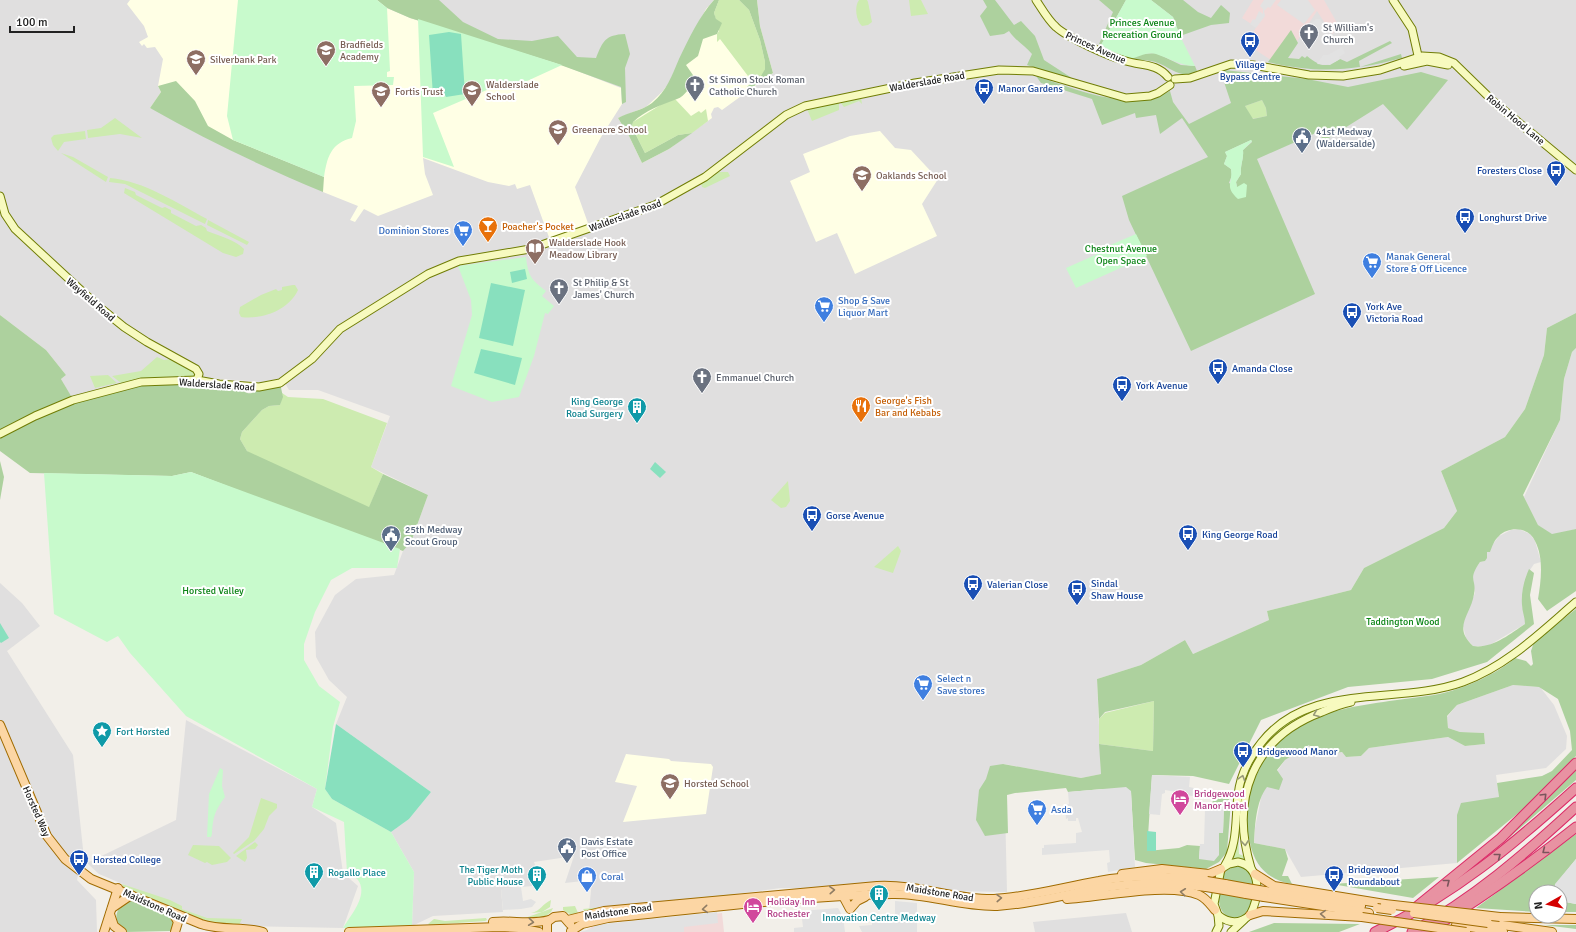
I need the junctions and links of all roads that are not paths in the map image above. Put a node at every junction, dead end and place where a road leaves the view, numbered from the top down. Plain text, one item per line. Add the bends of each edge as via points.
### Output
1 (1036, 0) edge
2 (1393, 0) edge
3 (1419, 60) junction
4 (1171, 80) junction
5 (1576, 170) edge
6 (0, 196) edge
7 (197, 380) junction
8 (0, 434) edge
9 (1576, 602) edge
10 (1380, 697) junction
11 (0, 724) edge
12 (1576, 763) edge
13 (1576, 788) edge
14 (1576, 807) edge
15 (1576, 827) edge
16 (1223, 867) junction
17 (1253, 871) junction
18 (1100, 881) junction
19 (103, 883) junction
20 (1207, 884) junction
21 (118, 888) junction
22 (870, 894) junction
23 (1264, 894) junction
24 (131, 895) junction
25 (843, 896) junction
26 (1037, 901) junction
27 (1381, 906) junction
28 (112, 908) junction
29 (1217, 912) junction
30 (173, 913) junction
31 (1366, 915) junction
32 (1407, 916) junction
33 (1445, 917) junction
34 (1500, 917) junction
35 (1247, 918) junction
36 (1576, 919) edge
37 (549, 920) junction
38 (568, 920) junction
39 (465, 927) junction
40 (105, 928) edge
41 (1479, 930) edge
42 (97, 932) edge
43 (122, 932) edge
44 (175, 932) edge
45 (263, 932) edge
46 (349, 932) edge
47 (539, 932) edge
48 (547, 932) edge
49 (570, 932) edge
50 (1216, 932) edge
51 (1231, 932) edge
52 (1375, 932) edge
53 (1412, 932) edge
54 (1426, 932) edge
55 (1466, 932) edge
56 (1503, 932) edge
57 (1552, 932) edge

1 - 4 street, Princes Avenue via 1052,22 1064,33 1118,59 1155,66
2 - 3 street via 1412,29
3 - 4 street, Walderslade Road via 1387,70 1343,76 1315,76 1231,64 1190,78
3 - 5 street, Robin Hood Lane via 1457,68
4 - 7 street, Walderslade Road via 1158,93 1126,98 1033,72 1000,70 915,82 805,106 786,115 705,177 655,205 530,249 459,260 428,274 340,329 312,360 284,382 259,387
6 - 7 street, Wayfield Road via 9,221 26,239 124,327 196,369 199,374
7 - 8 street, Walderslade Road via 147,381 92,394 44,412
9 - 10 street via 1521,649 1476,677 1437,690
16 -> 10 street via 1234,846 1238,794 1243,775 1248,762 1262,742 1283,722 1311,707 1347,699
10 -> 17 street via 1338,706 1308,717 1282,733 1264,752 1252,774 1245,802 1245,840
11 - 19 main road, Horsted Way via 47,836 70,864
32 -> 12 highway via 1515,825
32 -> 13 highway via 1473,875 1520,838
14 - 53 highway via 1491,881
15 -> 54 highway via 1488,893
16 - 17 street via 1238,862
16 - 18 main road via 1209,874 1175,869 1150,870
16 - 29 street via 1214,898
17 - 27 main road via 1274,886
17 - 35 street via 1257,886
18 - 20 main road, Maidstone Road via 1171,878
38 -> 18 main road, Maidstone Road via 604,911 840,889 904,886 992,899
19 - 21 main road, Horsted Way
19 - 28 main road via 111,893
20 - 23 main road, Maidstone Road, bridge
20 - 26 main road via 1130,884
21 - 24 main road, Maidstone Road
21 - 28 main road
22 - 25 main road, Maidstone Road
22 - 25 main road via 857,901 850,909
22 - 26 main road, Maidstone Road via 907,894 973,906
23 - 27 main road
23 - 31 main road
24 - 28 main road
24 - 30 main road, Maidstone Road
25 -> 49 main road, Maidstone Road via 608,918 582,924
29 -> 26 main road via 1200,895 1167,891 1140,891
27 - 33 main road, bridge
27 - 34 main road, bridge
28 - 40 main road
28 - 43 main road via 114,926
29 - 35 street via 1229,922
29 - 50 street via 1219,926
30 - 44 main road via 178,922
30 - 45 main road, Maidstone Road via 212,927
31 -> 35 main road via 1263,911
31 - 41 main road
31 - 55 main road, bridge
32 - 52 highway
33 - 34 main road, bridge
33 - 57 main road, bridge
34 - 36 main road
35 - 51 street
37 - 38 main road, Maidstone Road via 558,916
39 -> 37 main road via 507,920 537,923
37 - 48 main road
38 - 49 main road
39 - 46 main road
39 - 47 main road via 512,927
40 - 42 main road
41 - 56 main road

